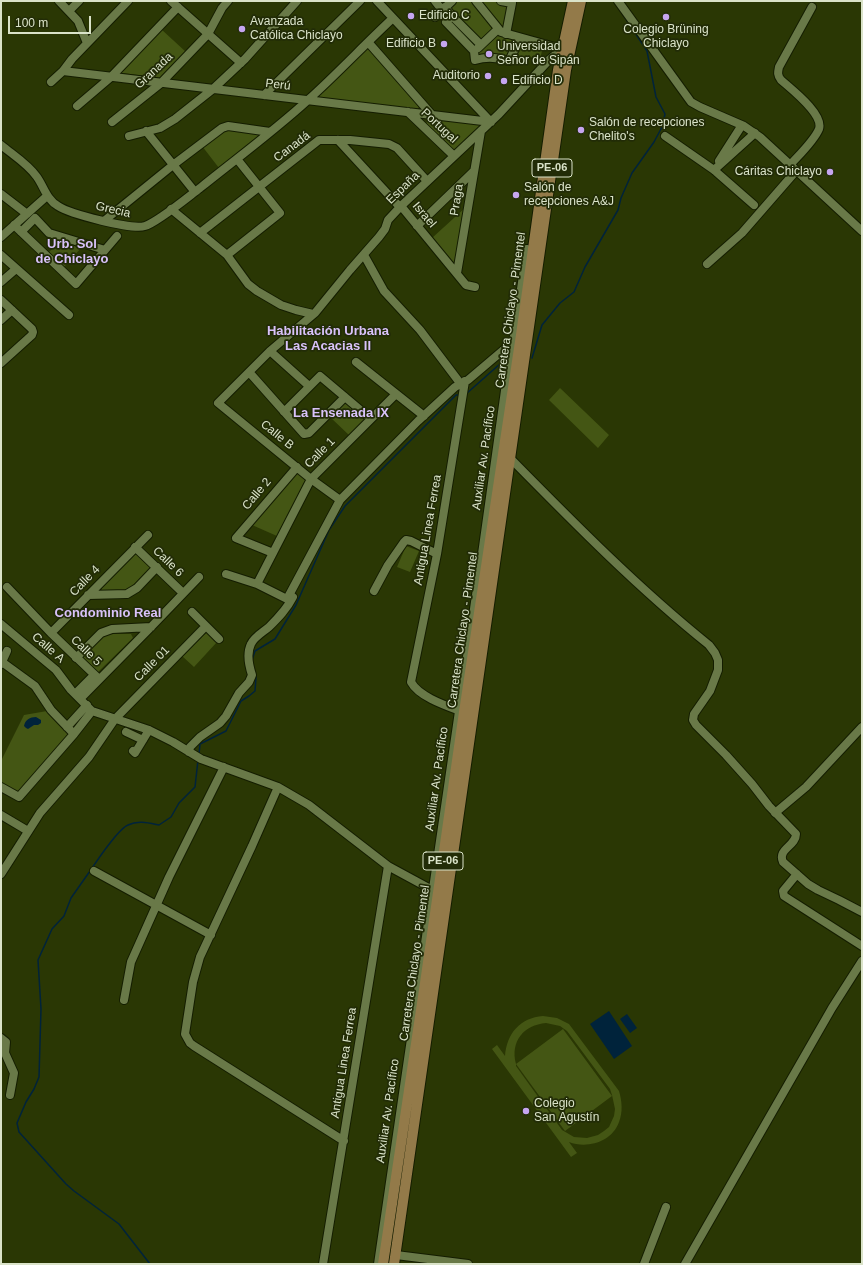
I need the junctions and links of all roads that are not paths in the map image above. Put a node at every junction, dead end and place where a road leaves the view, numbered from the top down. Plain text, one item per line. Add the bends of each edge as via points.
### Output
1 (59, 1) edge
2 (79, 1) edge
3 (128, 1) edge
4 (171, 1) edge
5 (228, 1) edge
6 (297, 1) edge
7 (360, 1) edge
8 (377, 1) edge
9 (435, 1) edge
10 (452, 1) edge
11 (476, 1) edge
12 (501, 1) edge
13 (573, 1) edge
14 (580, 1) edge
15 (620, 3) edge
16 (812, 6) dead end
17 (178, 7) junction
18 (444, 8) junction
19 (69, 11) junction
20 (452, 16) junction
21 (435, 17) dead end
22 (393, 18) junction
23 (498, 29) junction
24 (469, 32) junction
25 (208, 34) junction
26 (506, 34) junction
27 (462, 38) junction
28 (520, 38) junction
29 (368, 42) junction
30 (87, 44) junction
31 (481, 45) junction
32 (562, 49) junction
33 (474, 51) junction
34 (241, 63) junction
35 (63, 71) junction
36 (111, 77) junction
37 (51, 82) dead end
38 (161, 83) junction
39 (213, 89) junction
40 (264, 95) junction
41 (308, 100) junction
42 (77, 106) dead end
43 (408, 112) junction
44 (432, 115) junction
45 (112, 122) dead end
46 (490, 122) junction
47 (742, 125) junction
48 (146, 131) junction
49 (480, 131) junction
50 (270, 132) junction
51 (755, 133) junction
52 (129, 136) dead end
53 (665, 136) dead end
54 (338, 140) junction
55 (1, 145) edge
56 (454, 156) junction
57 (237, 159) junction
58 (173, 165) junction
59 (793, 168) junction
60 (714, 170) junction
61 (474, 171) junction
62 (427, 181) junction
63 (260, 186) junction
64 (195, 192) junction
65 (1, 194) edge
66 (47, 196) junction
67 (540, 199) junction
68 (754, 205) dead end
69 (401, 206) junction
70 (171, 209) junction
71 (26, 214) junction
72 (104, 221) junction
73 (14, 225) junction
74 (417, 226) junction
75 (862, 231) edge
76 (21, 232) junction
77 (200, 233) junction
78 (117, 236) dead end
79 (1, 237) edge
80 (527, 249) joint
81 (105, 250) junction
82 (1, 255) edge
83 (227, 255) junction
84 (364, 255) junction
85 (707, 264) dead end
86 (16, 269) junction
87 (458, 274) junction
88 (1, 282) edge
89 (475, 287) dead end
90 (1, 300) edge
91 (12, 310) junction
92 (313, 314) junction
93 (69, 315) dead end
94 (1, 320) edge
95 (517, 339) junction
96 (270, 351) junction
97 (356, 362) dead end
98 (1, 363) edge
99 (249, 372) junction
100 (463, 382) junction
101 (309, 386) junction
102 (395, 395) junction
103 (345, 397) junction
104 (218, 402) joint
105 (284, 412) junction
106 (424, 416) junction
107 (371, 419) junction
108 (506, 458) junction
109 (297, 467) junction
110 (311, 479) junction
111 (340, 500) junction
112 (148, 535) dead end
113 (136, 547) junction
114 (273, 553) junction
115 (437, 554) junction
116 (157, 568) junction
117 (226, 574) dead end
118 (199, 577) dead end
119 (257, 584) junction
120 (7, 587) dead end
121 (374, 591) dead end
122 (183, 593) junction
123 (88, 595) junction
124 (293, 598) dead end
125 (192, 612) dead end
126 (1, 624) edge
127 (206, 626) junction
128 (151, 627) junction
129 (51, 633) junction
130 (220, 639) dead end
131 (7, 651) dead end
132 (76, 658) junction
133 (2, 663) edge
134 (96, 677) junction
135 (77, 696) junction
136 (89, 708) junction
137 (461, 711) junction
138 (115, 719) junction
139 (67, 727) junction
140 (862, 727) edge
141 (149, 730) junction
142 (126, 732) dead end
143 (74, 734) junction
144 (143, 740) junction
145 (133, 751) dead end
146 (194, 755) junction
147 (224, 768) junction
148 (1, 787) edge
149 (278, 787) junction
150 (775, 813) junction
151 (1, 815) edge
152 (28, 831) junction
153 (388, 866) junction
154 (94, 871) dead end
155 (1, 874) edge
156 (797, 874) junction
157 (435, 892) junction
158 (156, 905) junction
159 (862, 912) edge
160 (211, 935) junction
161 (862, 946) edge
162 (862, 961) edge
163 (429, 990) junction
164 (124, 1000) dead end
165 (1, 1038) edge
166 (10, 1095) dead end
167 (344, 1141) junction
168 (666, 1207) dead end
169 (395, 1259) edge
170 (323, 1264) edge
171 (378, 1264) edge
172 (384, 1264) edge
173 (468, 1264) edge
174 (644, 1264) edge
175 (685, 1264) edge

1 - 19 street
2 - 19 street
3 - 30 street
4 - 17 street
5 - 25 street, Granada
6 - 34 street
7 - 40 street
8 - 22 street
9 - 18 street
10 - 18 street
11 - 23 street
12 - 26 street via 512,3
13 - 32 main road, Carretera Chiclayo - Pimentel / PE-06
14 - 108 main road, Carretera Chiclayo - Pimentel / PE-06 via 566,70
15 - 47 street via 691,102
16 - 59 street via 778,72 781,80 813,110 820,127
17 - 25 street
17 - 36 street
18 - 20 street
18 - 21 street
19 - 30 street via 78,20
20 - 24 street
20 - 27 street via 446,22
22 - 29 street, Grecia
22 - 46 street
23 - 26 street
23 - 31 street
24 - 27 street
24 - 31 street
25 - 34 street
25 - 38 street, Granada
26 - 28 street
27 - 33 street
28 - 32 street
28 - 33 street via 509,61 491,57 475,60
29 - 41 street, Grecia
29 - 44 street
30 - 35 street
31 - 33 street
32 - 46 street, España
32 - 67 main road, Carretera Chiclayo - Pimentel / PE-06
34 - 39 street
35 - 36 street, Perú
35 - 37 street
36 - 38 street, Perú
36 - 42 street
38 - 39 street, Perú
38 - 45 street, Granada
39 - 40 street, Perú
39 - 48 street via 175,119 160,128
40 - 41 street, Perú
41 - 43 street, Perú
41 - 50 street, Grecia
43 - 44 street, Perú
43 - 56 street, Portugal
44 - 46 street, Perú
46 - 49 street, España
47 - 51 street
47 - 60 street
48 - 52 street
48 - 58 street
49 - 56 street, España
49 - 61 street, Praga
50 - 57 street, Grecia
50 - 58 street via 228,126 222,128
51 - 59 street
51 - 60 street
53 - 60 street
54 - 62 street, Canadá via 389,144 397,148
54 - 63 street, Canadá via 319,140
54 - 69 street, Israel
55 - 66 street, Grecia via 32,172
56 - 62 street, España
57 - 63 street
57 - 64 street, Grecia
58 - 64 street
58 - 72 street
59 - 75 street
59 - 85 street via 742,233
60 - 68 street
61 - 74 street
61 - 87 street, Praga
62 - 69 street, España
63 - 77 street, Canadá
63 - 83 street via 280,213
64 - 70 street, Grecia
65 - 71 street
66 - 71 street
66 - 72 street, Grecia via 58,207
67 - 80 main road
67 - 95 main road, Carretera Chiclayo - Pimentel / PE-06
69 - 74 street, Israel
69 - 84 street, España
70 - 72 street, Grecia via 151,223 140,227
70 - 77 street
71 - 73 street
73 - 76 street
73 - 79 street
74 - 87 street, Israel
76 - 81 street via 35,218 49,233
76 - 81 street via 76,284
77 - 83 street
78 - 81 street
80 - 95 street, Auxiliar Av. Pacífico
82 - 86 street
83 - 92 street via 248,284 257,291 281,304
84 - 92 street, España
84 - 100 street via 384,291
86 - 88 street
86 - 93 street
87 - 89 street, Israel via 466,285
90 - 91 street
91 - 94 street
91 - 98 street via 33,332
92 - 96 street, España
95 - 100 street
95 - 108 main road, Carretera Chiclayo - Pimentel / PE-06
95 - 137 street, Auxiliar Av. Pacífico via 510,355
96 - 99 street, España
96 - 101 street
97 - 102 street
99 - 104 street, España
99 - 105 street
100 - 106 street via 455,386
100 - 115 street, Antigua Linea Ferrea
101 - 103 street via 320,376
101 - 105 street
102 - 106 street
102 - 107 street, Calle 1
103 - 105 street via 307,434 304,434
103 - 107 street
104 - 109 street, Calle B
106 - 111 street
107 - 110 street, Calle 1
108 - 137 main road, Carretera Chiclayo - Pimentel / PE-06
108 - 150 street via 672,615 709,645 718,660 718,670 710,691 694,714 694,723 726,755
108 - 163 main road, Carretera Chiclayo - Pimentel / PE-06
109 - 110 street, Calle B
109 - 114 street, Calle 2 via 236,538
110 - 111 street, Calle B
110 - 114 street, Calle 1
111 - 119 street via 287,599
112 - 113 street, Calle 4
113 - 116 street, Calle 6
113 - 123 street, Calle 4
114 - 119 street, Calle 1
115 - 121 street via 406,540
115 - 137 street, Antigua Linea Ferrea via 411,682 418,691
116 - 122 street, Calle 6
116 - 123 street via 137,588 127,594
117 - 119 street
118 - 122 street
120 - 129 street, Calle 5
122 - 128 street
123 - 129 street, Calle 4
124 - 146 street via 289,606 251,644 249,665 252,675 249,682 239,692 220,723 190,747
125 - 127 street
126 - 135 street, Calle A via 56,670
127 - 130 street
127 - 138 street, Calle 01
128 - 132 street via 112,629 101,633
128 - 134 street
129 - 132 street, Calle 5
131 - 133 street
132 - 134 street, Calle 5
133 - 139 street via 34,686
134 - 135 street
135 - 136 street, Calle A
136 - 138 street
136 - 139 street
136 - 143 street
137 - 157 main road, Carretera Chiclayo - Pimentel / PE-06
138 - 141 street
138 - 152 street, Calle 01 via 89,757 43,809
139 - 143 street
140 - 150 street via 806,787
141 - 144 street
141 - 146 street
142 - 144 street
143 - 148 street via 18,797
144 - 145 street via 135,753
146 - 147 street
147 - 149 street
147 - 158 street
149 - 153 street via 309,805
149 - 160 street
150 - 156 street via 796,834 796,838 782,856 783,862
151 - 152 street
152 - 155 street, Calle 01
153 - 157 street
153 - 167 street, Antigua Linea Ferrea
154 - 158 street
156 - 159 street via 818,890
156 - 161 street via 783,891 784,896
157 - 163 main road, Carretera Chiclayo - Pimentel / PE-06
157 - 171 street, Auxiliar Av. Pacífico
158 - 160 street
158 - 164 street via 131,962
160 - 167 street via 200,957 193,982 185,1034 187,1039 194,1046
162 - 175 street via 828,1015
163 - 169 main road, Carretera Chiclayo - Pimentel / PE-06
163 - 172 main road, Carretera Chiclayo - Pimentel / PE-06
165 - 166 street via 6,1042 5,1053 14,1072
167 - 170 street, Antigua Linea Ferrea
168 - 174 street
169 - 173 street

